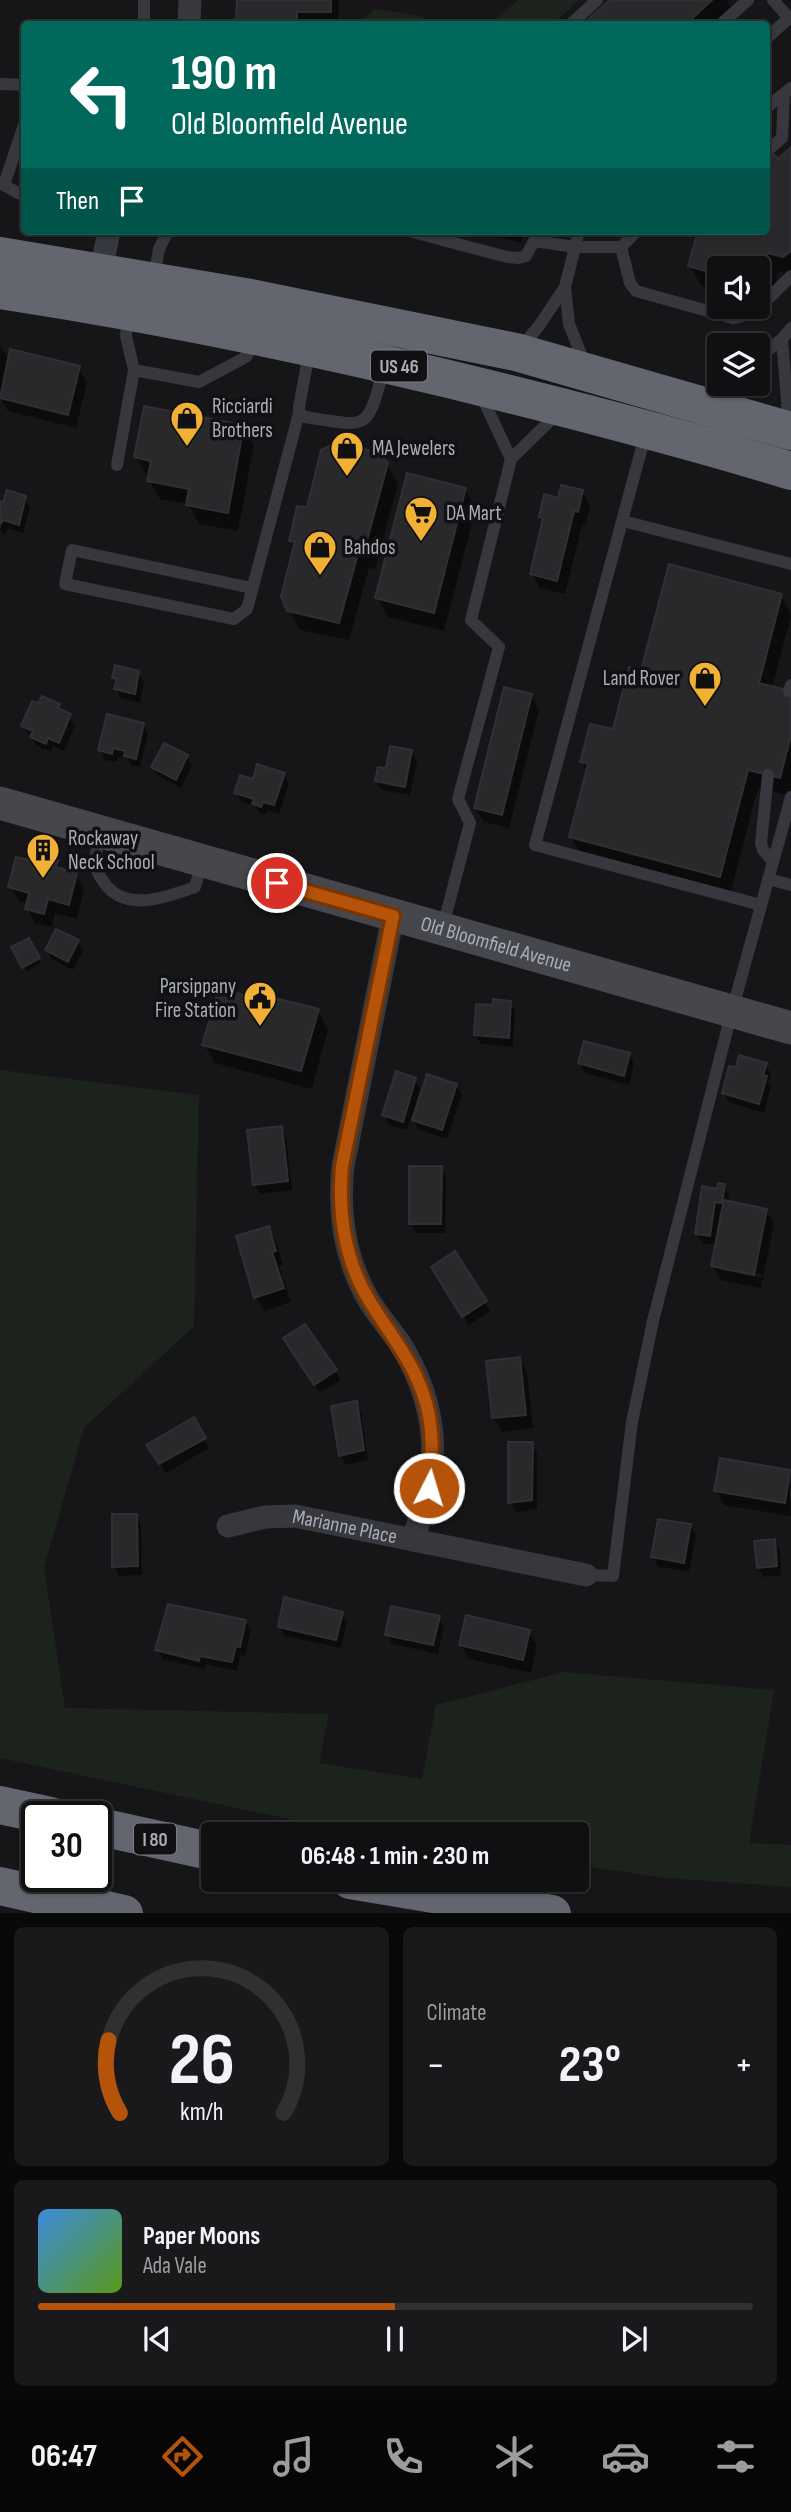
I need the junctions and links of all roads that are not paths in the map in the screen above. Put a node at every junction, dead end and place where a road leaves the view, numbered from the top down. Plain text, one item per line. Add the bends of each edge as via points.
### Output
1 (144, 0) edge
2 (190, 0) edge
3 (597, 0) edge
4 (748, 0) edge
5 (773, 0) edge
6 (790, 20) edge
7 (144, 21) edge
8 (189, 21) edge
9 (574, 21) edge
10 (724, 21) edge
11 (770, 36) edge
12 (0, 83) edge
13 (21, 85) edge
14 (787, 91) edge
15 (770, 105) edge
16 (21, 133) edge
17 (770, 148) edge
18 (2, 184) edge
19 (21, 194) edge
20 (108, 235) edge
21 (166, 235) edge
22 (424, 235) edge
23 (578, 235) edge
24 (634, 235) edge
25 (536, 236) edge
26 (575, 247) junction
27 (621, 247) junction
28 (0, 256) edge
29 (101, 271) junction
30 (791, 276) edge
31 (153, 280) junction
32 (565, 287) junction
33 (0, 290) edge
34 (128, 310) junction
35 (791, 328) edge
36 (259, 335) junction
37 (782, 339) junction
38 (310, 346) junction
39 (770, 348) edge
40 (516, 352) junction
41 (386, 363) junction
42 (134, 370) junction
43 (587, 371) junction
44 (476, 385) junction
45 (707, 392) edge
46 (725, 396) edge
47 (564, 408) junction
48 (299, 413) junction
49 (646, 429) junction
50 (790, 430) edge
51 (511, 459) junction
52 (117, 465) dead end
53 (791, 471) edge
54 (623, 521) junction
55 (791, 564) edge
56 (252, 588) junction
57 (768, 775) dead end
58 (0, 803) edge
59 (790, 804) edge
60 (102, 833) junction
61 (202, 862) junction
62 (773, 862) junction
63 (768, 879) junction
64 (791, 885) edge
65 (761, 905) junction
66 (393, 916) junction
67 (442, 930) junction
68 (732, 1011) junction
69 (791, 1028) edge
70 (228, 1526) dead end
71 (413, 1541) junction
72 (586, 1575) joint
73 (0, 1805) edge
74 (21, 1810) edge
75 (112, 1830) edge
76 (201, 1849) edge
77 (0, 1886) edge
78 (423, 1892) edge
79 (124, 1913) edge
80 (552, 1913) edge

1 - 7 lane
2 - 8 street
3 - 9 lane
4 - 10 lane
5 - 6 lane
6 - 11 lane
12 - 13 lane
14 - 15 lane
14 - 17 lane via 782,138
16 - 18 lane
18 - 19 lane
20 - 29 street
21 - 31 lane
22 - 25 lane via 518,258 532,250
23 - 26 lane
24 - 27 lane
25 - 26 lane
26 - 27 lane
26 - 32 lane
27 - 30 lane via 636,291 733,318 754,311
28 - 29 highway, US 46
29 - 31 highway, US 46
31 - 40 highway, US 46
32 - 40 lane
32 - 43 lane via 569,324
33 - 34 highway, US 46
34 - 36 highway, US 46
34 - 42 lane via 126,336
35 - 37 lane
36 - 38 highway, US 46
36 - 42 lane via 246,357 199,382
37 - 39 lane
37 - 50 lane
38 - 41 highway, US 46
38 - 48 lane
40 - 43 highway, US 46
41 - 44 highway, US 46
41 - 48 lane via 372,412 359,423
42 - 52 lane
43 - 45 highway, US 46
44 - 47 highway, US 46
44 - 51 lane
46 - 50 highway, US 46
47 - 49 highway, US 46
47 - 51 lane
48 - 56 lane
49 - 53 highway, US 46
49 - 54 lane
51 - 67 lane via 471,620 499,647 458,799 470,823
54 - 55 lane
54 - 65 lane via 535,845
56 - 56 lane via 247,609 234,619 65,584 72,550
57 - 62 lane via 761,843
58 - 60 street, Old Bloomfield Avenue
59 - 62 lane
60 - 61 street, Old Bloomfield Avenue
60 - 61 lane via 95,861 104,883 122,897 149,901 195,887
61 - 66 street, Old Bloomfield Avenue
62 - 63 lane
63 - 64 lane
63 - 65 lane
65 - 68 lane
66 - 67 street, Old Bloomfield Avenue
66 - 71 street via 340,1194 346,1244 357,1277 401,1345 427,1403 433,1460
67 - 68 street, Old Bloomfield Avenue
68 - 69 street, Old Bloomfield Avenue
68 - 72 lane via 653,1321 632,1422 613,1576
70 - 71 street, Marianne Place via 295,1516
71 - 72 street, Marianne Place
73 - 74 highway
75 - 76 highway, I 80
77 - 79 highway
78 - 80 highway

